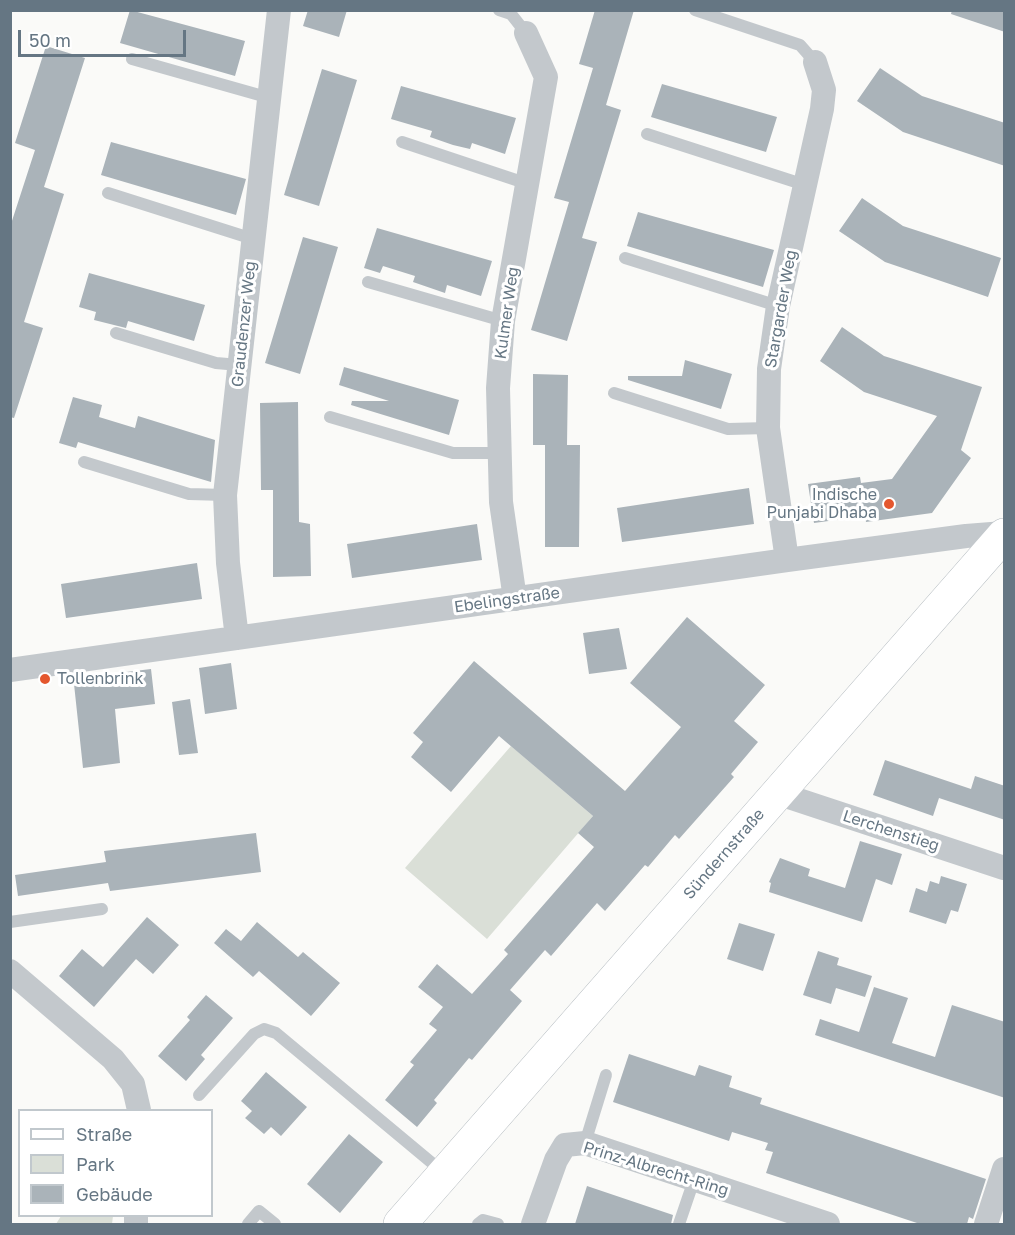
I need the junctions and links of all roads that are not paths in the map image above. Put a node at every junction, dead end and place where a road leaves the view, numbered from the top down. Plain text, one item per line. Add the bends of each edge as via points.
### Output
1 (279, 10) edge
2 (499, 10) edge
3 (695, 10) edge
4 (526, 33) joint
5 (132, 59) dead end
6 (815, 63) joint
7 (270, 98) junction
8 (647, 134) dead end
9 (402, 142) dead end
10 (528, 184) junction
11 (805, 185) junction
12 (108, 193) dead end
13 (253, 239) junction
14 (625, 258) dead end
15 (368, 282) dead end
16 (778, 306) junction
17 (503, 321) junction
18 (116, 333) dead end
19 (239, 365) junction
20 (614, 393) dead end
21 (330, 417) dead end
22 (768, 428) junction
23 (498, 453) junction
24 (84, 462) dead end
25 (225, 495) junction
26 (1005, 534) edge
27 (787, 560) junction
28 (515, 599) junction
29 (237, 638) junction
30 (10, 670) edge
31 (777, 793) junction
32 (1005, 868) edge
33 (102, 909) dead end
34 (10, 922) edge
35 (10, 971) edge
36 (606, 1076) dead end
37 (199, 1095) dead end
38 (139, 1109) edge
39 (585, 1143) junction
40 (1005, 1169) edge
41 (445, 1174) junction
42 (694, 1179) junction
43 (248, 1224) edge
44 (275, 1224) edge
45 (400, 1224) edge
46 (478, 1224) edge
47 (498, 1224) edge
48 (533, 1224) edge
49 (679, 1224) edge
50 (825, 1224) edge
51 (986, 1224) edge

1 - 7 street, Graudenzer Weg
2 - 4 lane via 511,14
3 - 6 lane via 800,45
4 - 10 street, Kulmer Weg via 546,77
5 - 7 lane
6 - 11 street, Stargarder Weg via 824,90
7 - 13 street, Graudenzer Weg
8 - 11 lane
9 - 10 lane
10 - 17 street, Kulmer Weg
11 - 16 street, Stargarder Weg
12 - 13 lane
13 - 19 street, Graudenzer Weg
14 - 16 lane
15 - 17 lane
16 - 22 street, Stargarder Weg via 769,369
17 - 23 street, Kulmer Weg
18 - 19 lane via 216,363
19 - 25 street, Graudenzer Weg
20 - 22 lane via 728,429
21 - 23 lane via 453,453
22 - 27 street, Stargarder Weg
23 - 28 street, Kulmer Weg
24 - 25 lane via 189,494
25 - 29 street, Graudenzer Weg
26 - 27 street, Ebelingstraße
26 - 31 street, Sündernstraße
27 - 28 street, Ebelingstraße
28 - 29 street, Ebelingstraße
29 - 30 street, Ebelingstraße
31 - 32 street, Lerchenstieg
31 - 41 street, Sündernstraße
33 - 34 lane
35 - 38 street via 113,1059 133,1084
36 - 39 lane
37 - 41 lane via 254,1034 264,1029 276,1033
39 - 42 street, Prinz-Albrecht-Ring
39 - 48 street, Prinz-Albrecht-Ring via 565,1145
40 - 51 street
41 - 45 street, Sündernstraße
42 - 49 lane
42 - 50 street, Prinz-Albrecht-Ring
43 - 44 lane via 259,1211
46 - 47 lane via 483,1220

